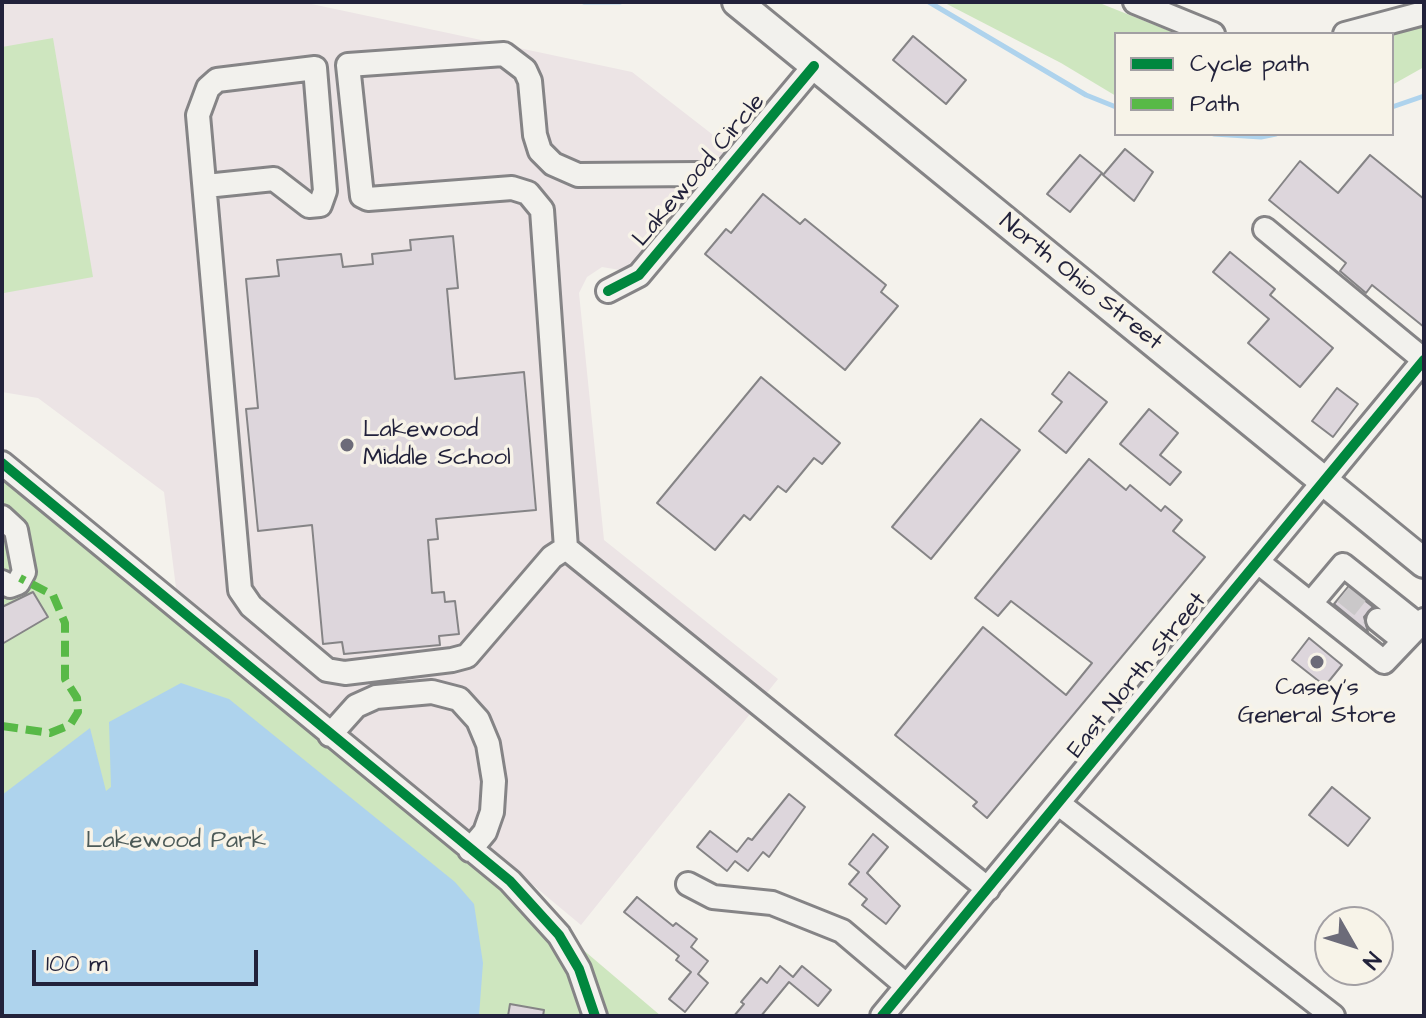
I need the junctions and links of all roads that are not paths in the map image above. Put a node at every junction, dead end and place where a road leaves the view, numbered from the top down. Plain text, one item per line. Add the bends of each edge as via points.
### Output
1 (737, 2) edge
2 (1135, 2) edge
3 (1424, 13) edge
4 (1208, 32) edge
5 (1353, 32) edge
6 (348, 65) junction
7 (814, 66) junction
8 (315, 68) junction
9 (714, 185) junction
10 (206, 186) junction
11 (1265, 229) dead end
12 (608, 291) dead end
13 (1424, 360) edge
14 (2, 463) edge
15 (1324, 482) junction
16 (2, 517) edge
17 (566, 548) junction
18 (1258, 562) junction
19 (1424, 563) edge
20 (2, 582) edge
21 (1311, 603) junction
22 (1378, 620) tunnel mouth
23 (1415, 628) edge
24 (330, 735) junction
25 (1059, 804) junction
26 (470, 850) junction
27 (688, 884) dead end
28 (988, 889) junction
29 (907, 986) junction
30 (595, 1016) edge
31 (882, 1016) edge
32 (1333, 1016) edge

1 - 7 main road, North Ohio Street
2 - 4 street
3 - 5 street
6 - 8 street
6 - 9 street via 504,54 525,70 530,81 535,135 540,151 553,164 578,175 699,174
6 - 17 street via 362,196 512,188 528,193 542,210
7 - 9 street, Lakewood Circle
7 - 15 main road, North Ohio Street
8 - 10 street via 230,76 208,88 198,115
8 - 10 street via 325,191 320,205 309,206 274,179
9 - 12 street, Lakewood Circle via 639,275
10 - 17 street via 240,590 251,606 327,670 345,673 452,660 467,656 552,557
11 - 13 street
13 - 15 street, East North Street
14 - 24 street
15 - 18 street, East North Street
15 - 19 main road, North Ohio Street
16 - 20 street via 16,530 24,572 18,583
17 - 28 street
18 - 21 street
18 - 25 street, East North Street
21 - 23 street via 1384,662
21 - 23 street via 1337,587 1343,565
22 - 23 street
24 - 26 street
24 - 26 street via 356,706 376,697 432,692 459,699 483,732 494,781 492,812
25 - 28 street, East North Street
25 - 32 street
26 - 30 street via 510,881 559,935 579,969
27 - 29 street via 713,897 772,903 842,931
28 - 29 street, East North Street
29 - 31 street, East North Street

